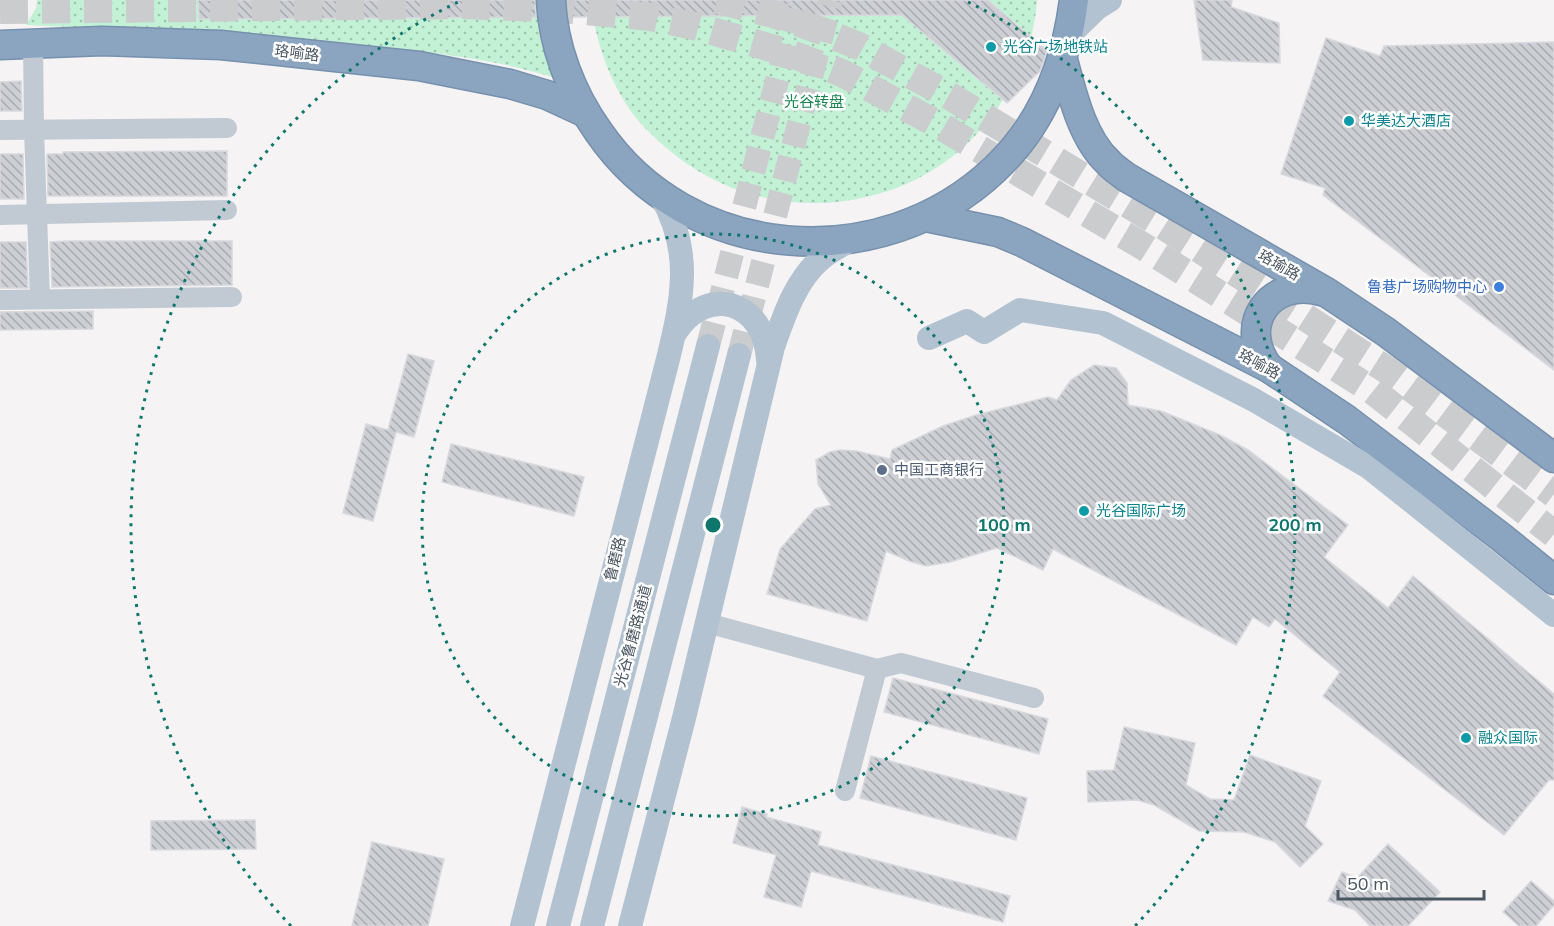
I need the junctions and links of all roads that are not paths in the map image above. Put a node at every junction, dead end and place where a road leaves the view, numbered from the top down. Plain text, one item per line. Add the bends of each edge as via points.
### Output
1 (551, 0) edge
2 (1074, 0) edge
3 (1110, 0) edge
4 (0, 45) edge
5 (33, 45) junction
6 (1066, 47) junction
7 (586, 114) junction
8 (227, 128) dead end
9 (0, 130) edge
10 (34, 130) junction
11 (660, 194) junction
12 (227, 210) dead end
13 (36, 214) junction
14 (0, 215) edge
15 (926, 217) junction
16 (850, 240) junction
17 (1326, 292) junction
18 (232, 297) dead end
19 (40, 299) junction
20 (0, 300) edge
21 (674, 334) junction
22 (928, 338) dead end
23 (708, 346) tunnel mouth
24 (739, 355) tunnel mouth
25 (768, 368) junction
26 (1269, 368) junction
27 (1545, 451) edge
28 (1554, 580) edge
29 (1554, 615) edge
30 (707, 623) junction
31 (877, 669) junction
32 (1034, 698) dead end
33 (845, 791) dead end
34 (522, 926) edge
35 (558, 926) edge
36 (592, 926) edge
37 (630, 926) edge

1 - 7 highway via 564,67
2 - 6 highway
3 - 6 main road via 1097,8
4 - 5 highway, 珞喻路
5 - 7 highway, 珞喻路 via 102,41 220,45 418,66 510,84 547,95
5 - 10 street
6 - 15 highway via 1047,100 1024,136 996,169 963,196
6 - 17 highway, 珞瑜路 via 1084,124 1107,161 1126,177
7 - 11 highway via 606,144
8 - 10 street
9 - 10 street
10 - 13 street
11 - 16 highway via 694,215 741,232 810,242
11 - 21 main road, 鲁磨路 via 679,236 682,258
12 - 13 street
13 - 14 street
13 - 19 street
15 - 16 highway
15 - 26 highway, 珞喻路 via 998,232 1022,242
16 - 25 main road via 822,258 801,282 780,326
17 - 26 highway via 1287,290 1268,303 1261,313 1256,336 1257,347
17 - 27 highway, 珞瑜路
18 - 19 street
19 - 20 street
21 - 25 main road via 700,308 711,304 735,306 762,329
21 - 34 main road, 鲁磨路
22 - 29 main road via 968,321 984,332 1020,310 1103,323 1254,400 1370,468
23 - 35 main road, 光谷鲁磨路通道
24 - 36 main road
25 - 30 main road
26 - 28 highway, 珞喻路 via 1347,420
30 - 31 street
30 - 37 main road
31 - 32 street via 901,663
31 - 33 street

